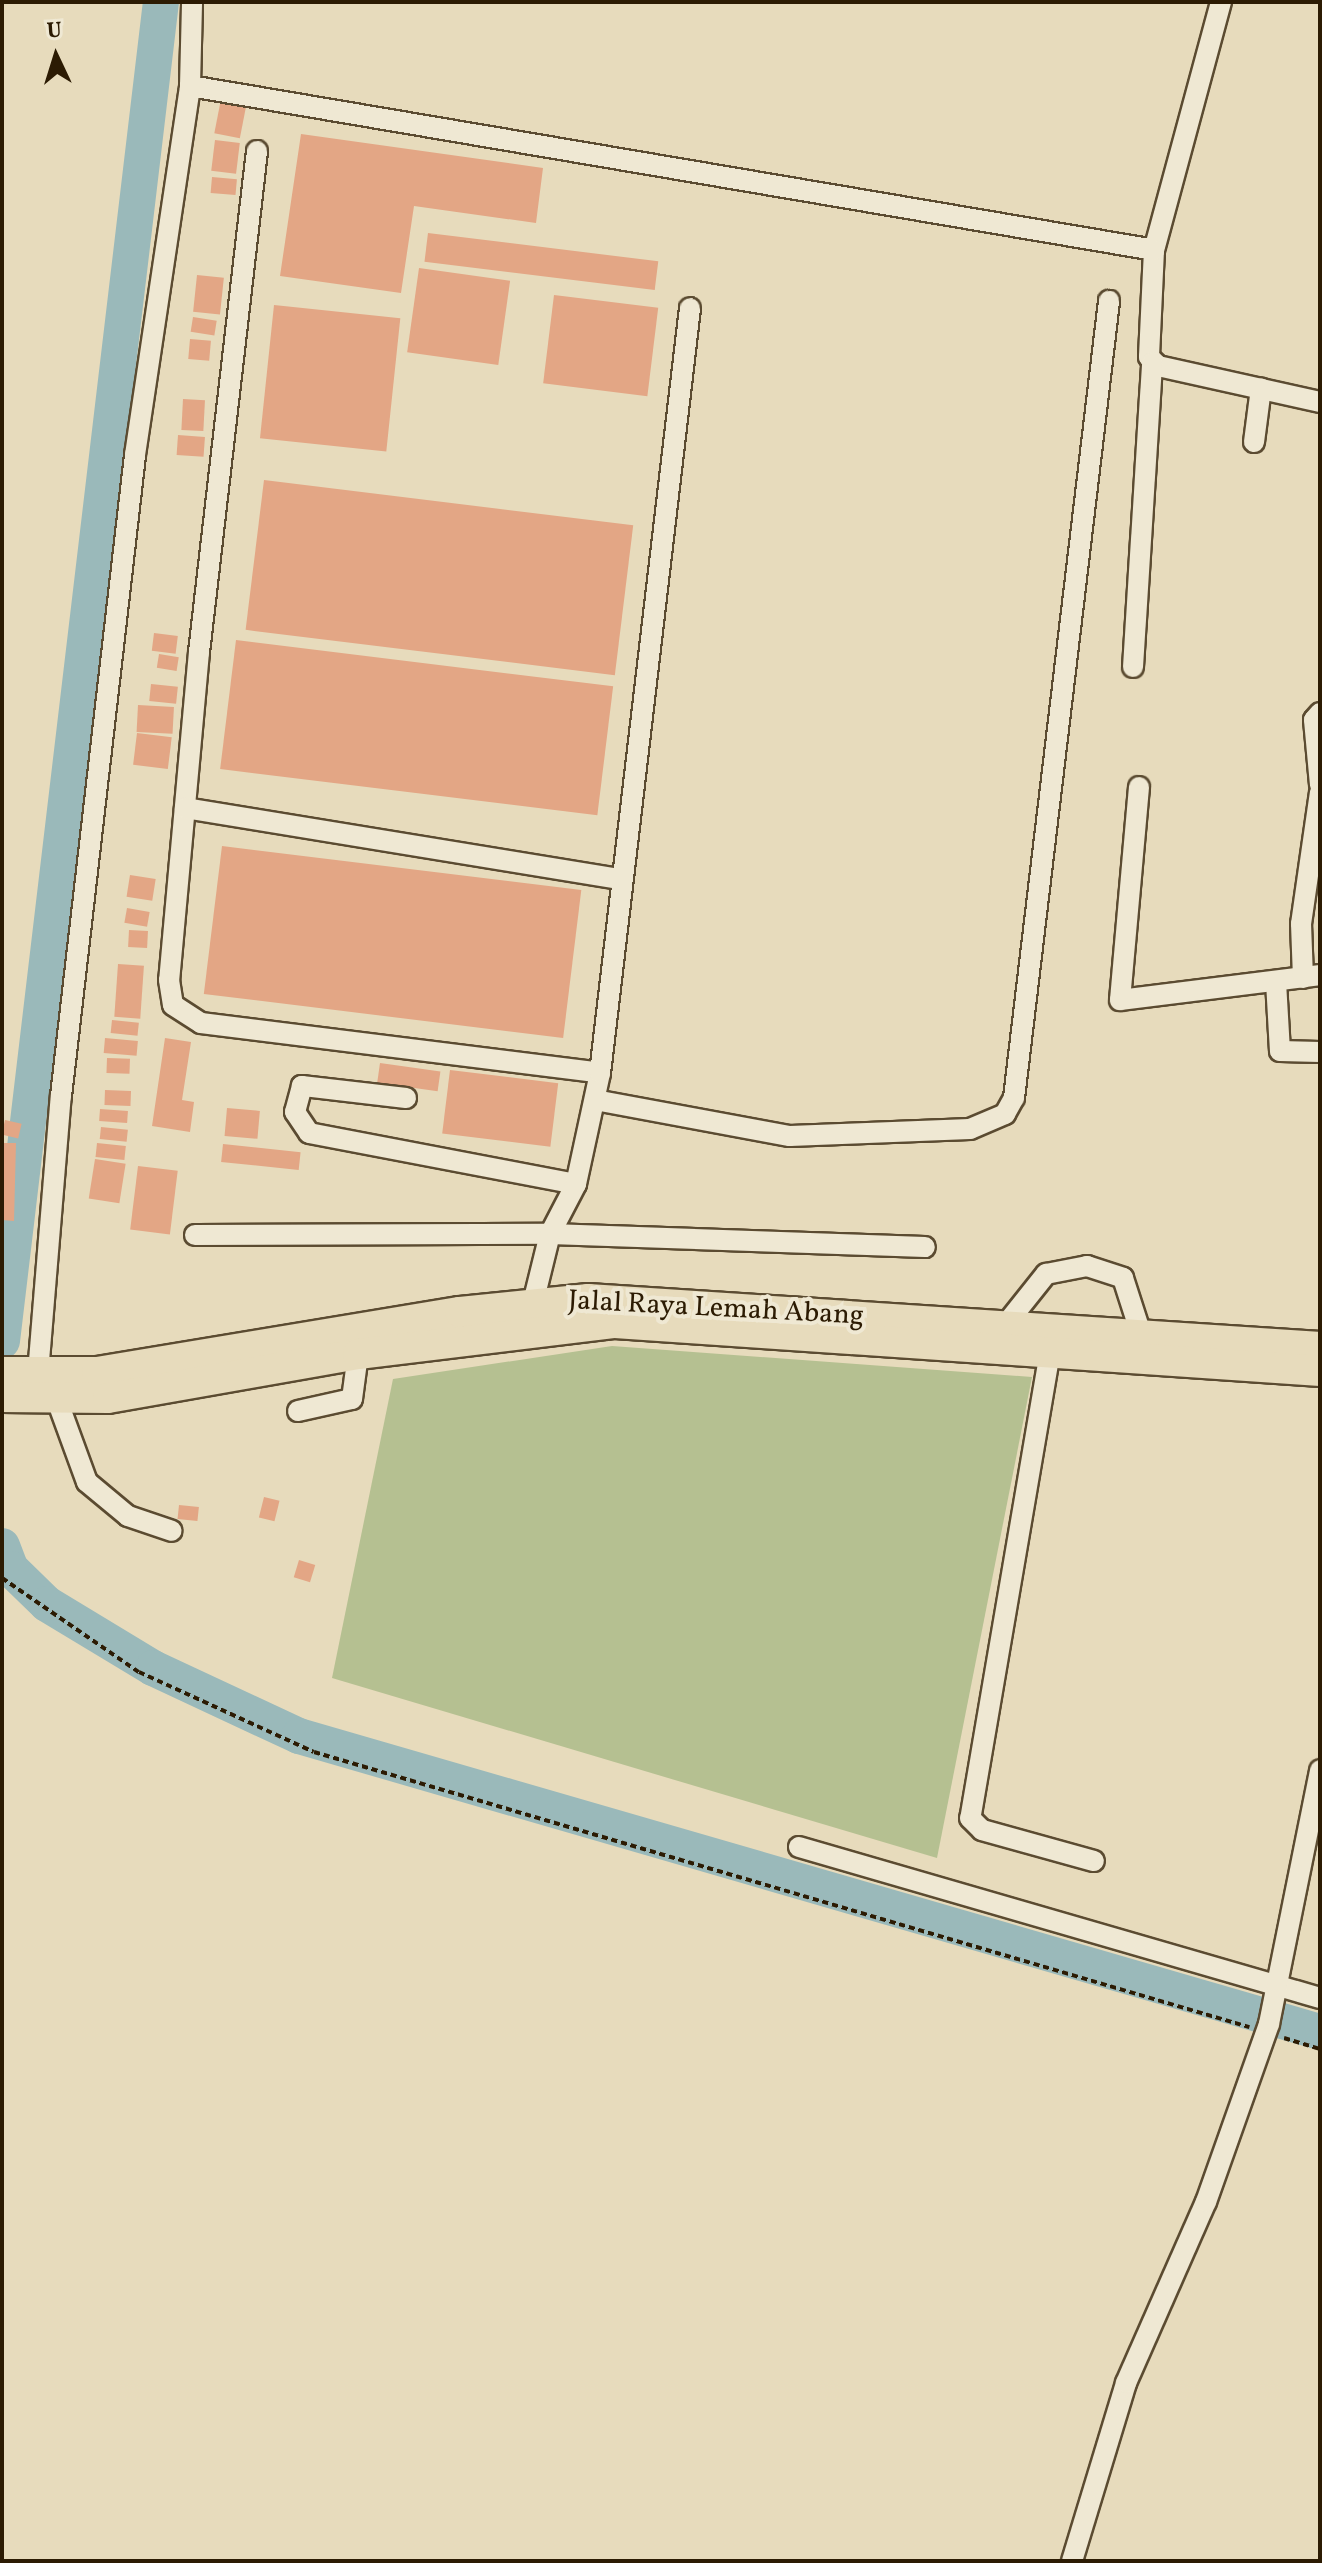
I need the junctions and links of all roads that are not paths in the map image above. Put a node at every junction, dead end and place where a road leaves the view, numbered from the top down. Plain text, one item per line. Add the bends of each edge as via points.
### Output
1 (192, 2) edge
2 (1221, 2) edge
3 (190, 86) junction
4 (257, 151) dead end
5 (1154, 250) junction
6 (1109, 301) dead end
7 (690, 308) dead end
8 (1152, 363) junction
9 (1261, 388) junction
10 (1320, 402) edge
11 (1254, 442) dead end
12 (1133, 667) dead end
13 (1320, 713) edge
14 (1320, 785) edge
15 (1139, 787) dead end
16 (1320, 805) edge
17 (185, 808) junction
18 (619, 879) junction
19 (1311, 977) edge
20 (1276, 982) junction
21 (1320, 1052) edge
22 (600, 1073) junction
23 (406, 1098) dead end
24 (595, 1100) junction
25 (576, 1184) junction
26 (550, 1234) junction
27 (195, 1235) dead end
28 (925, 1247) dead end
29 (533, 1303) junction
30 (1007, 1323) junction
31 (1141, 1334) junction
32 (1320, 1347) edge
33 (1050, 1352) junction
34 (358, 1354) junction
35 (1320, 1371) edge
36 (17, 1382) edge
37 (57, 1400) junction
38 (298, 1411) dead end
39 (172, 1531) dead end
40 (1320, 1770) edge
41 (799, 1847) dead end
42 (1094, 1861) dead end
43 (1320, 1998) edge
44 (1272, 2012) junction
45 (1072, 2561) edge

1 - 3 street
2 - 5 street
3 - 5 street
3 - 36 street via 124,542
4 - 17 street
5 - 8 street
6 - 24 street via 1016,1082 1005,1114 959,1130 790,1136
7 - 18 street
8 - 9 street
8 - 12 street
9 - 10 street
9 - 11 street
13 - 14 street via 1314,735
15 - 20 street via 1120,1000
16 - 19 street via 1301,924
17 - 18 street
17 - 22 street via 169,980 173,1005 184,1016
18 - 22 street
19 - 20 street
20 - 21 street via 1280,1051
22 - 24 street
23 - 25 street via 302,1086 295,1112 309,1133
24 - 25 street
25 - 26 street
26 - 27 street
26 - 28 street
26 - 29 street
29 - 30 highway, Jalal Raya Lemah Abang via 664,1301
29 - 36 highway, Jalal Raya Lemah Abang
30 - 31 highway, Jalal Raya Lemah Abang
30 - 31 street via 1046,1274 1087,1266 1123,1278
31 - 32 highway, Jalal Raya Lemah Abang
33 - 34 highway, Jalal Raya Lemah Abang via 615,1323
33 - 35 highway, Jalal Raya Lemah Abang
33 - 42 street via 970,1818 982,1830
34 - 37 highway, Jalal Raya Lemah Abang via 166,1390
34 - 38 street via 352,1399
36 - 37 highway, Jalal Raya Lemah Abang
37 - 39 street via 87,1482 128,1516
40 - 44 street
41 - 44 street
43 - 44 street
44 - 45 street via 1206,2202 1126,2383

